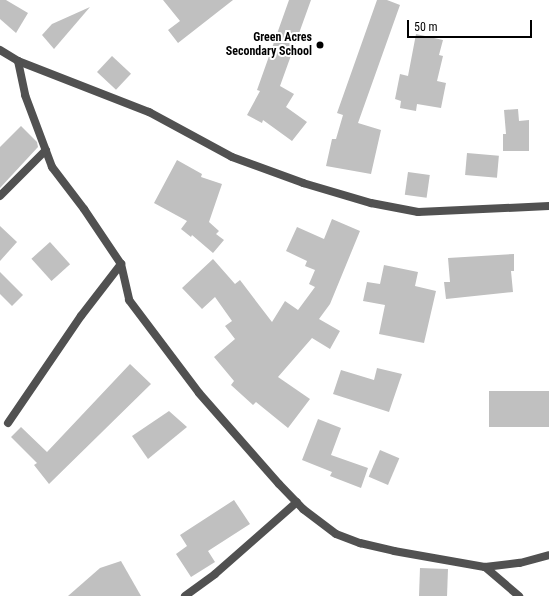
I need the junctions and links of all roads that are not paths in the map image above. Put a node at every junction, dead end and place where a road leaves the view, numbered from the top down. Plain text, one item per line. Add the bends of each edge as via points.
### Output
1 (0, 50) edge
2 (18, 61) junction
3 (46, 150) junction
4 (0, 196) edge
5 (549, 206) edge
6 (121, 264) junction
7 (8, 423) dead end
8 (297, 502) junction
9 (549, 555) edge
10 (485, 567) junction
11 (185, 596) edge
12 (519, 596) edge

1 - 2 street
2 - 3 street via 25,94
2 - 5 street via 149,112 232,157 304,183 371,203 418,212
3 - 4 street
3 - 6 street via 52,167
6 - 7 street via 80,316
6 - 8 street via 129,300 199,393
8 - 10 street via 336,534 360,543
8 - 11 street via 215,574
9 - 10 street via 520,563
10 - 12 street

